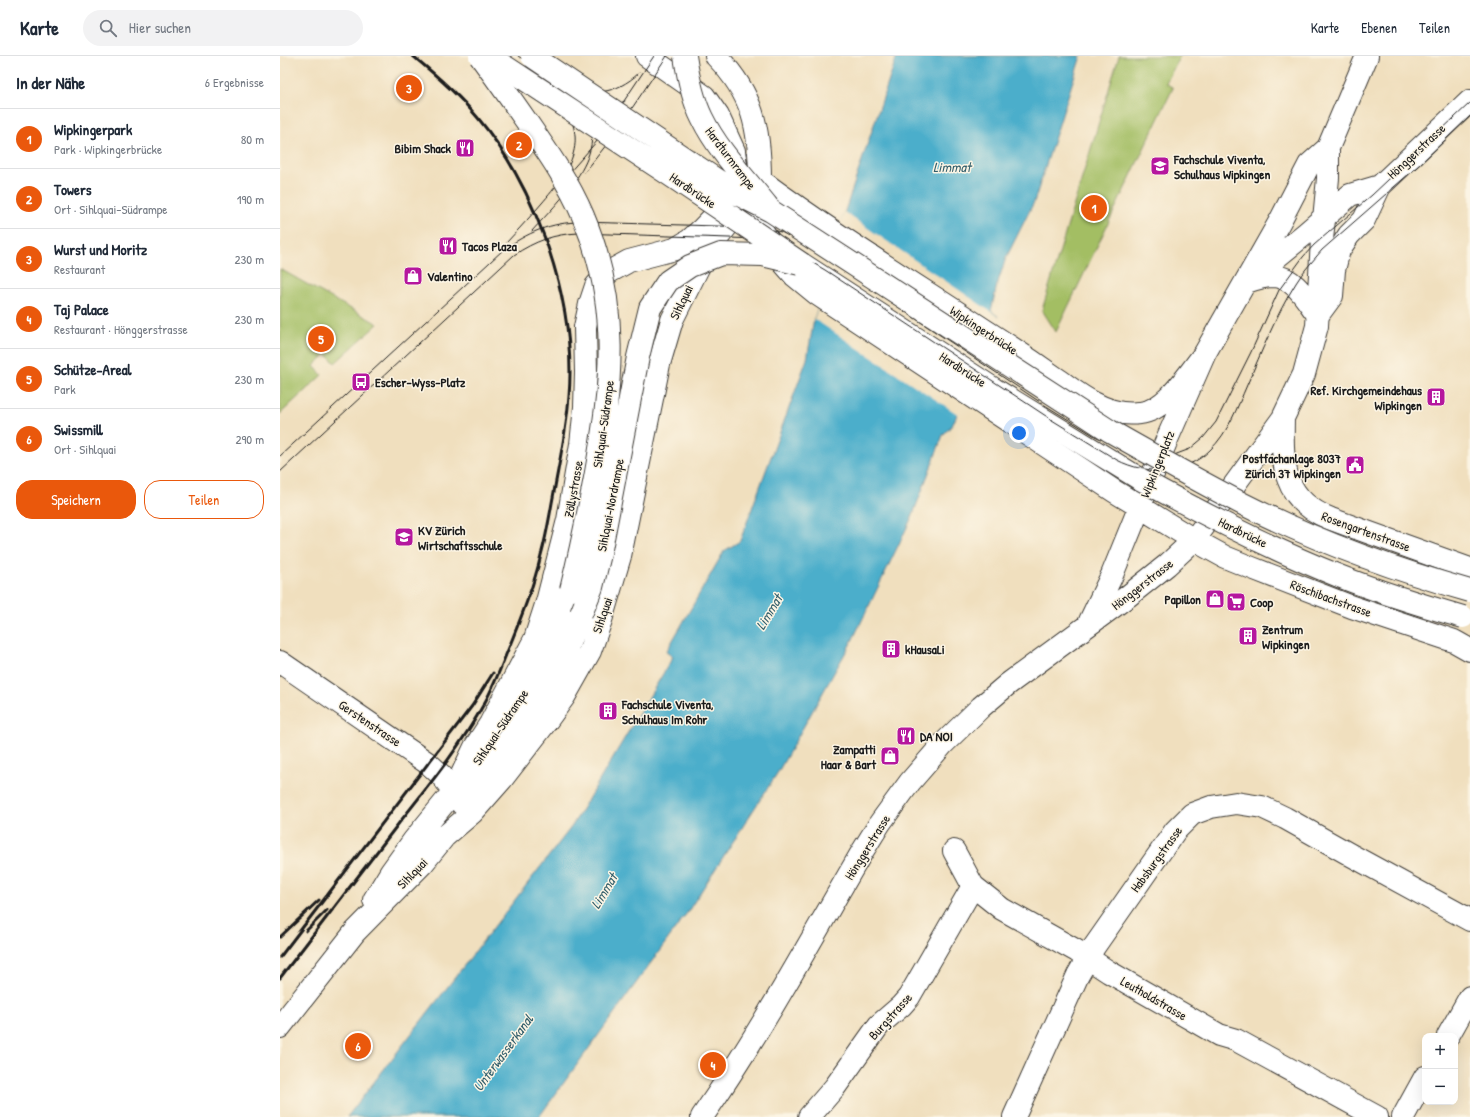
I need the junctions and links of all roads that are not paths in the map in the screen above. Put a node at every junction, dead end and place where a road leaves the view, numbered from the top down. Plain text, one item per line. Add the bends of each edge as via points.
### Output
1 (480, 56) edge
2 (490, 56) edge
3 (532, 56) edge
4 (647, 56) edge
5 (685, 56) edge
6 (716, 56) edge
7 (1367, 56) edge
8 (1470, 101) edge
9 (1328, 148) junction
10 (760, 180) junction
11 (1380, 186) junction
12 (742, 194) junction
13 (771, 211) junction
14 (1324, 217) junction
15 (711, 231) junction
16 (802, 264) junction
17 (1246, 282) junction
18 (1318, 315) junction
19 (1205, 353) junction
20 (1283, 418) junction
21 (1140, 508) junction
22 (1194, 540) junction
23 (1470, 569) edge
24 (1470, 591) edge
25 (1466, 619) edge
26 (1088, 624) junction
27 (1470, 650) edge
28 (280, 662) edge
29 (454, 791) junction
30 (444, 837) junction
31 (954, 851) dead end
32 (973, 886) junction
33 (1470, 920) edge
34 (354, 932) junction
35 (1088, 958) junction
36 (1470, 997) edge
37 (280, 1027) edge
38 (1450, 1033) edge
39 (1422, 1082) edge
40 (1019, 1115) edge
41 (702, 1117) edge
42 (808, 1117) edge
43 (1377, 1117) edge
44 (1403, 1117) edge

1 - 29 street, Sihlquai-Südrampe, bridge via 539,140 571,190 583,216 595,248 608,305 610,366 603,433 571,590 542,660 494,740
2 - 16 street, Hardbrücke, bridge
3 - 13 street, Hardbrücke, bridge via 739,195
4 - 12 street via 704,96 718,116 734,151
5 - 13 street, Hardturmrampe, bridge via 688,78 702,118 721,148
6 - 10 street via 733,76 752,114 759,141
7 - 9 street
8 - 11 street, Hönggerstrasse
9 - 14 street
9 - 17 street, Wipkingerplatz via 1310,165
10 - 12 street
10 - 19 street, Wipkingerbrücke via 837,234 1093,403 1108,410 1132,414 1149,411 1164,402
11 - 14 street, Wipkingerplatz via 1350,195
11 - 18 street via 1364,220 1339,250 1332,296
12 - 15 street via 726,204
12 - 21 street via 781,260 795,276 817,294
13 - 24 street, Hardbrücke, bridge via 1110,431 1157,458 1243,504 1322,540 1418,577
14 - 17 street, Wipkingerplatz
14 - 18 street
15 - 29 street, Zöllystrasse via 675,249 629,261 609,272 596,286 585,327 585,407 581,444 568,520 547,602 535,640 475,747
15 - 30 street, Sihlquai via 706,252 672,320 659,364 620,556 590,651 564,697 543,726 472,813
16 - 25 street, Hardbrücke, bridge via 994,389 1178,500 1260,542 1340,576
16 - 30 street, Sihlquai-Nordrampe, bridge via 764,255 721,254 690,266 668,281 650,308 592,587 561,662 538,699 466,797
17 - 18 street via 1264,277 1282,278 1295,285
17 - 19 street, Wipkingerplatz
18 - 20 street via 1304,374
19 - 21 street, Wipkingerplatz
20 - 22 street
20 - 23 street, Rosengartenstrasse via 1283,446 1289,483 1298,498 1311,510 1330,520
21 - 22 street, Wipkingerplatz
21 - 26 street, Hönggerstrasse
22 - 26 street, Hönggerstrasse via 1128,596
22 - 27 street, Röschibachstrasse via 1252,568 1352,607 1454,641
26 - 41 street, Hönggerstrasse via 981,707 910,782 880,823 752,1040
28 - 29 street, Gerstenstrasse via 429,764
29 - 34 street, Sihlquai via 391,872
30 - 34 street, Sihlquai
31 - 32 street, Leutholdstrasse
32 - 35 street, Leutholdstrasse via 1002,909
32 - 42 street, Burgstrasse via 909,997 879,1024 835,1087
33 - 35 street, Habsburgstrasse via 1285,818 1262,807 1236,803 1192,814 1174,831
34 - 37 street, Sihlquai
35 - 40 street, Habsburgstrasse via 1078,975
35 - 43 street, Leutholdstrasse via 1219,1035 1236,1040
36 - 38 street
39 - 44 street

